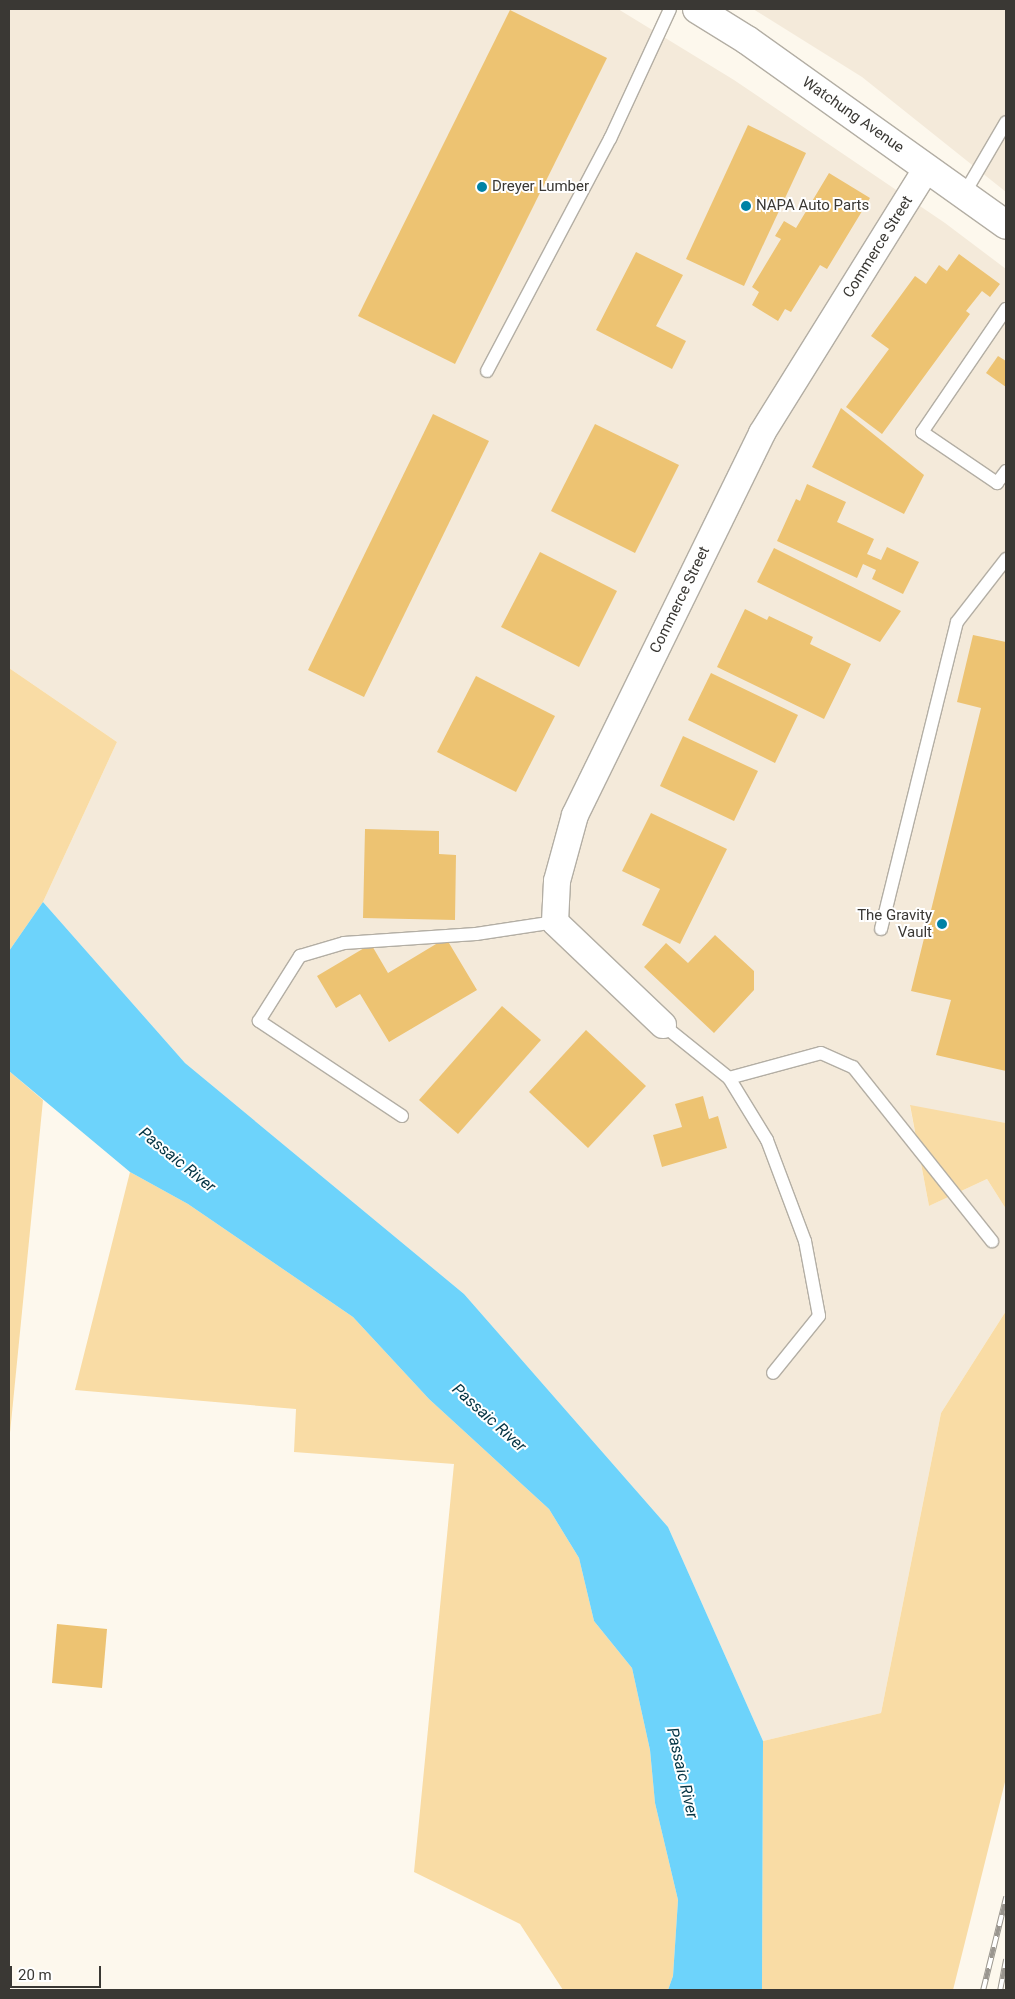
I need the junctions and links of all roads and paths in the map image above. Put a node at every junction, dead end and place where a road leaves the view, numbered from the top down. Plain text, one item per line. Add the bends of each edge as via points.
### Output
1 (670, 9) edge
2 (697, 9) edge
3 (1006, 122) edge
4 (927, 168) junction
5 (964, 194) junction
6 (1006, 225) edge
7 (1006, 309) edge
8 (487, 371) dead end
9 (1006, 471) edge
10 (1002, 486) edge
11 (1006, 559) edge
12 (555, 922) junction
13 (881, 929) dead end
14 (664, 1025) joint
15 (730, 1078) junction
16 (402, 1116) dead end
17 (992, 1241) dead end
18 (773, 1374) dead end

1 - 8 lane via 610,139
2 - 4 main road, Watchung Avenue via 748,40
3 - 5 lane
4 - 5 main road, Watchung Avenue
4 - 12 street, Commerce Street via 762,432 575,815 557,881
5 - 6 main road, Watchung Avenue
7 - 10 lane via 922,432
9 - 10 lane
11 - 13 lane via 957,622
12 - 14 street
12 - 16 lane via 476,934 344,943 300,956 258,1021
14 - 15 lane
15 - 17 lane via 821,1053 853,1067
15 - 18 lane via 767,1140 805,1241 820,1316

